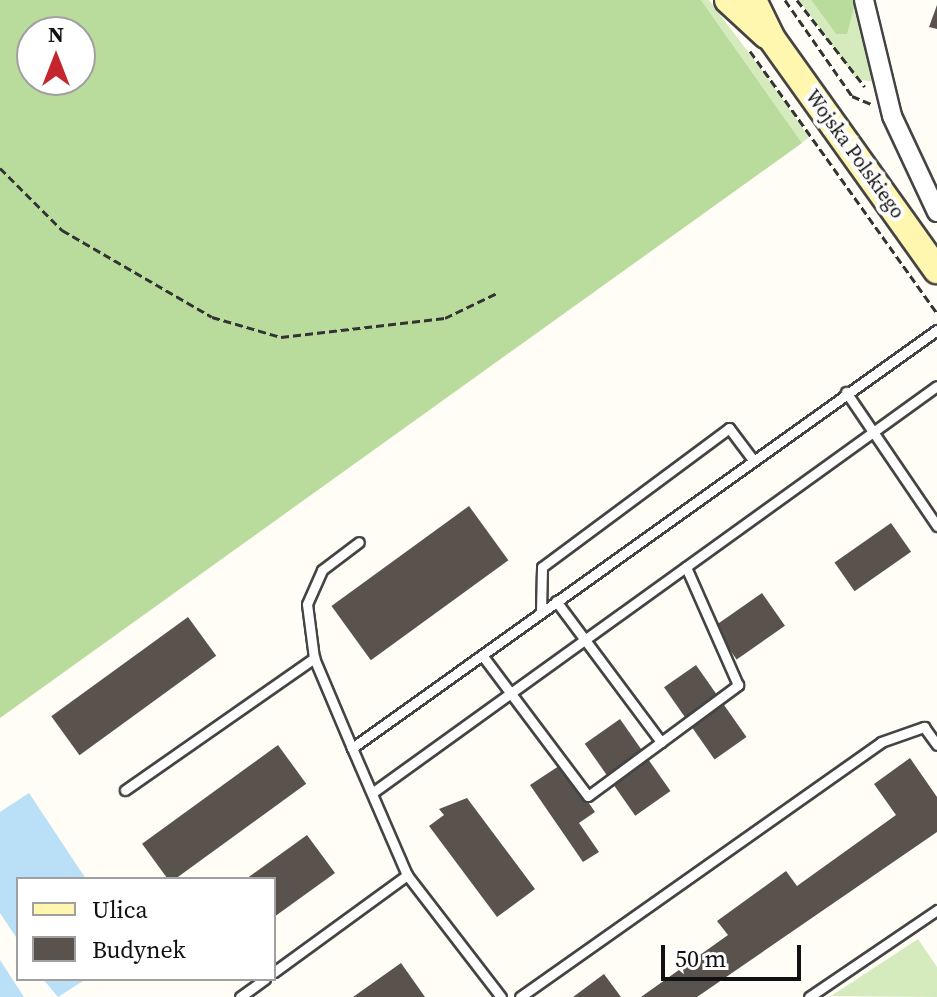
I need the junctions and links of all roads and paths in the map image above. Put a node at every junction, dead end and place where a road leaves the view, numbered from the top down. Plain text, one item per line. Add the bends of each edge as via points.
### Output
1 (728, 0) edge
2 (753, 0) edge
3 (785, 0) edge
4 (797, 0) edge
5 (864, 0) edge
6 (772, 39) junction
7 (742, 41) dead end
8 (875, 86) dead end
9 (888, 101) junction
10 (0, 168) edge
11 (937, 212) edge
12 (937, 270) edge
13 (497, 293) dead end
14 (937, 313) edge
15 (937, 330) edge
16 (937, 386) edge
17 (846, 392) junction
18 (871, 430) junction
19 (753, 460) junction
20 (937, 526) edge
21 (359, 542) dead end
22 (686, 567) junction
23 (556, 601) junction
24 (541, 612) junction
25 (585, 640) junction
26 (482, 655) junction
27 (314, 658) junction
28 (510, 694) junction
29 (661, 742) junction
30 (937, 745) edge
31 (352, 748) junction
32 (125, 790) dead end
33 (372, 793) junction
34 (407, 875) junction
35 (937, 910) edge
36 (276, 971) edge
37 (262, 981) edge
38 (813, 996) edge
39 (240, 997) edge
40 (501, 997) edge
41 (520, 997) edge

1 - 6 main road, Wojska Polskiego
2 - 6 main road, Wojska Polskiego
3 - 9 path via 852,96 866,105
4 - 8 path via 854,82
5 - 9 street, Wojska Polskiego
6 - 12 main road, Wojska Polskiego
7 - 14 path
9 - 11 street, Wojska Polskiego
10 - 13 path via 62,230 212,317 281,337 445,318
15 - 17 lane
16 - 18 lane
17 - 18 lane
17 - 19 lane
18 - 20 lane
18 - 22 lane
19 - 23 lane
19 - 24 lane via 729,428 542,567
21 - 27 lane via 322,570 307,604
22 - 25 lane
22 - 29 lane via 738,685
23 - 24 lane
23 - 25 lane
24 - 26 lane
25 - 28 lane
25 - 29 lane
26 - 28 lane
26 - 31 lane
27 - 31 lane
27 - 32 lane
28 - 29 lane via 588,796
28 - 33 lane
30 - 41 lane via 924,727 881,742
31 - 33 lane
33 - 34 lane
34 - 36 lane
34 - 40 lane
35 - 38 lane
37 - 39 lane

